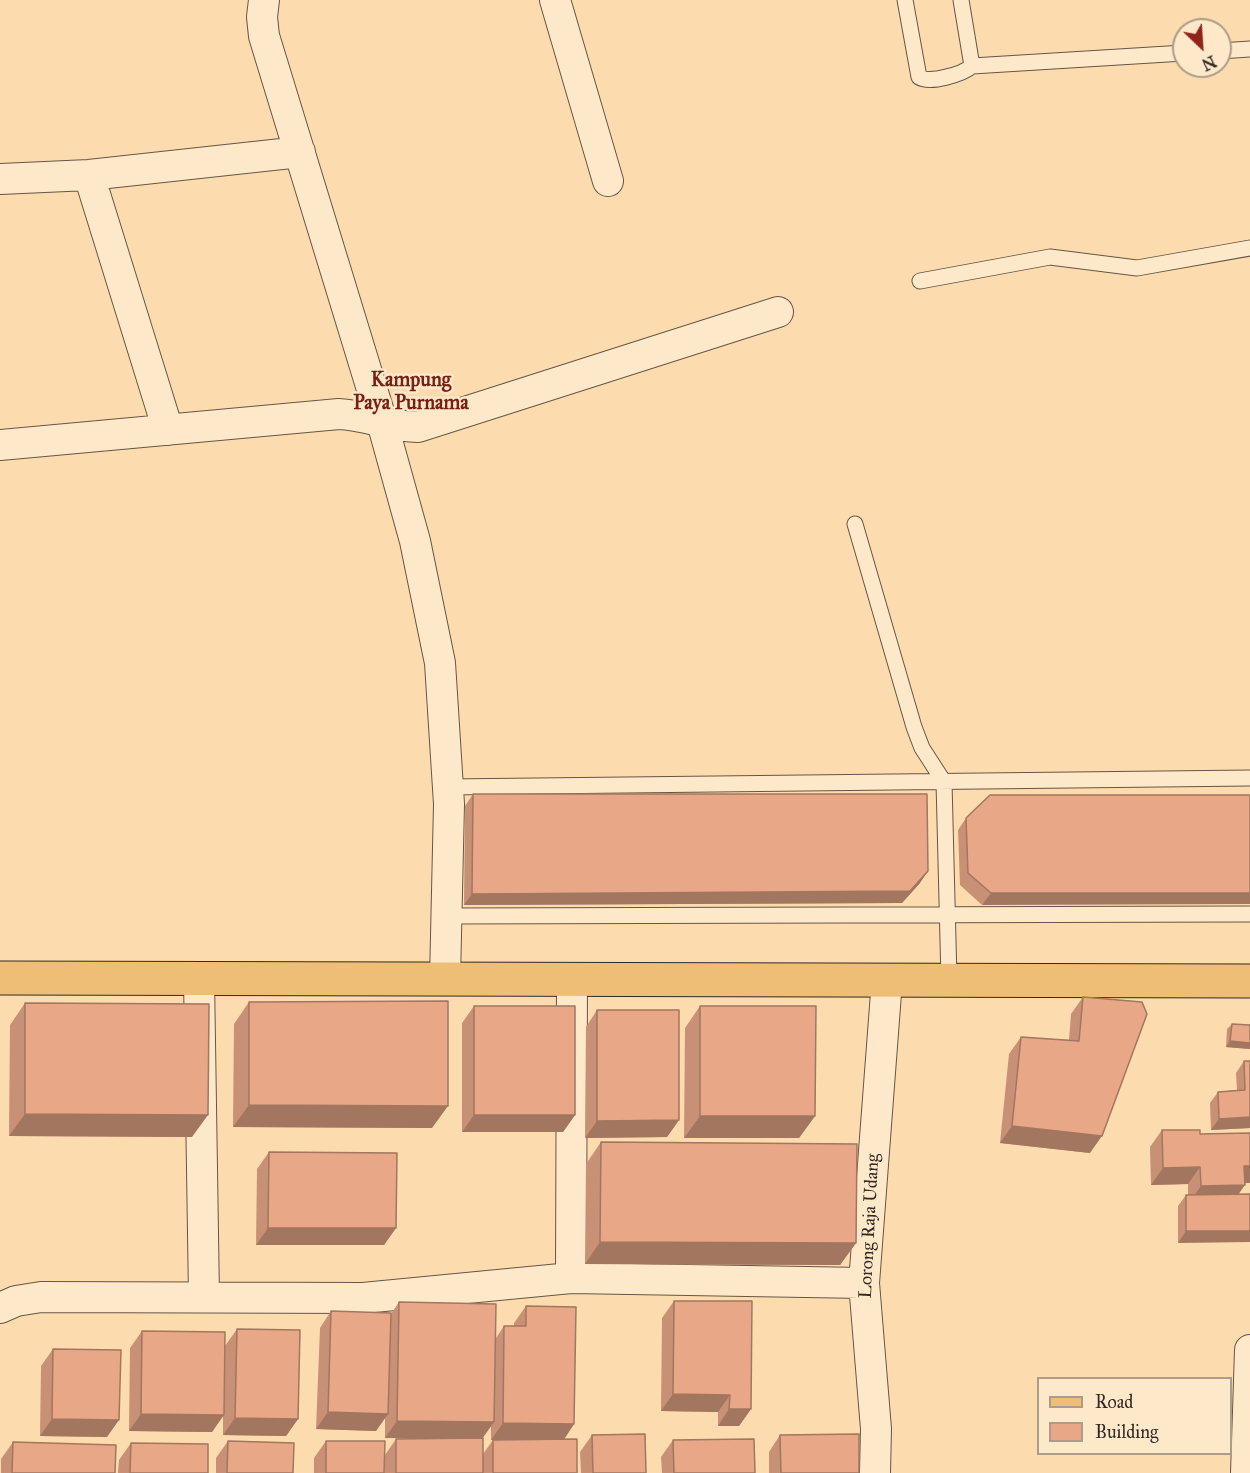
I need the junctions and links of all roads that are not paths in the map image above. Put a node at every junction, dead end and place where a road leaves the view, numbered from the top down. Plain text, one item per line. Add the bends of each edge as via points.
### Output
1 (264, 0) edge
2 (555, 0) edge
3 (905, 0) edge
4 (961, 0) edge
5 (1250, 49) edge
6 (1232, 50) edge
7 (1172, 54) edge
8 (972, 66) junction
9 (300, 152) junction
10 (90, 175) junction
11 (0, 179) edge
12 (608, 182) dead end
13 (1250, 248) edge
14 (920, 281) dead end
15 (778, 312) dead end
16 (382, 422) junction
17 (168, 430) junction
18 (0, 445) edge
19 (855, 525) dead end
20 (1250, 778) edge
21 (944, 782) junction
22 (447, 787) junction
23 (1250, 914) edge
24 (947, 915) junction
25 (446, 916) junction
26 (0, 978) edge
27 (199, 978) junction
28 (445, 979) junction
29 (572, 979) junction
30 (887, 980) junction
31 (949, 980) junction
32 (1250, 981) edge
33 (571, 1278) junction
34 (864, 1283) junction
35 (204, 1297) junction
36 (0, 1308) edge
37 (1250, 1350) edge
38 (874, 1473) edge
39 (1246, 1473) edge

1 - 9 street via 264,36
2 - 12 street
3 - 8 lane via 921,78 962,73
4 - 8 lane
5 - 6 lane
7 - 8 lane
9 - 10 street
9 - 16 street
10 - 11 street
10 - 17 street
13 - 14 lane via 1137,267 1050,257
15 - 16 street via 417,427
16 - 17 street via 339,414
16 - 22 street via 415,541 440,663
17 - 18 street
19 - 21 lane via 914,728
20 - 21 lane
21 - 22 lane
21 - 24 lane
22 - 25 street
23 - 24 lane
24 - 25 lane
24 - 31 lane
25 - 28 street
26 - 27 main road
27 - 28 main road
27 - 35 street
28 - 29 main road
29 - 30 main road
29 - 33 street
30 - 31 main road
30 - 34 street, Lorong Raja Udang
31 - 32 main road
33 - 34 street
33 - 35 street via 363,1298
34 - 38 street, Lorong Raja Udang via 876,1429
35 - 36 street via 41,1296
37 - 39 street

